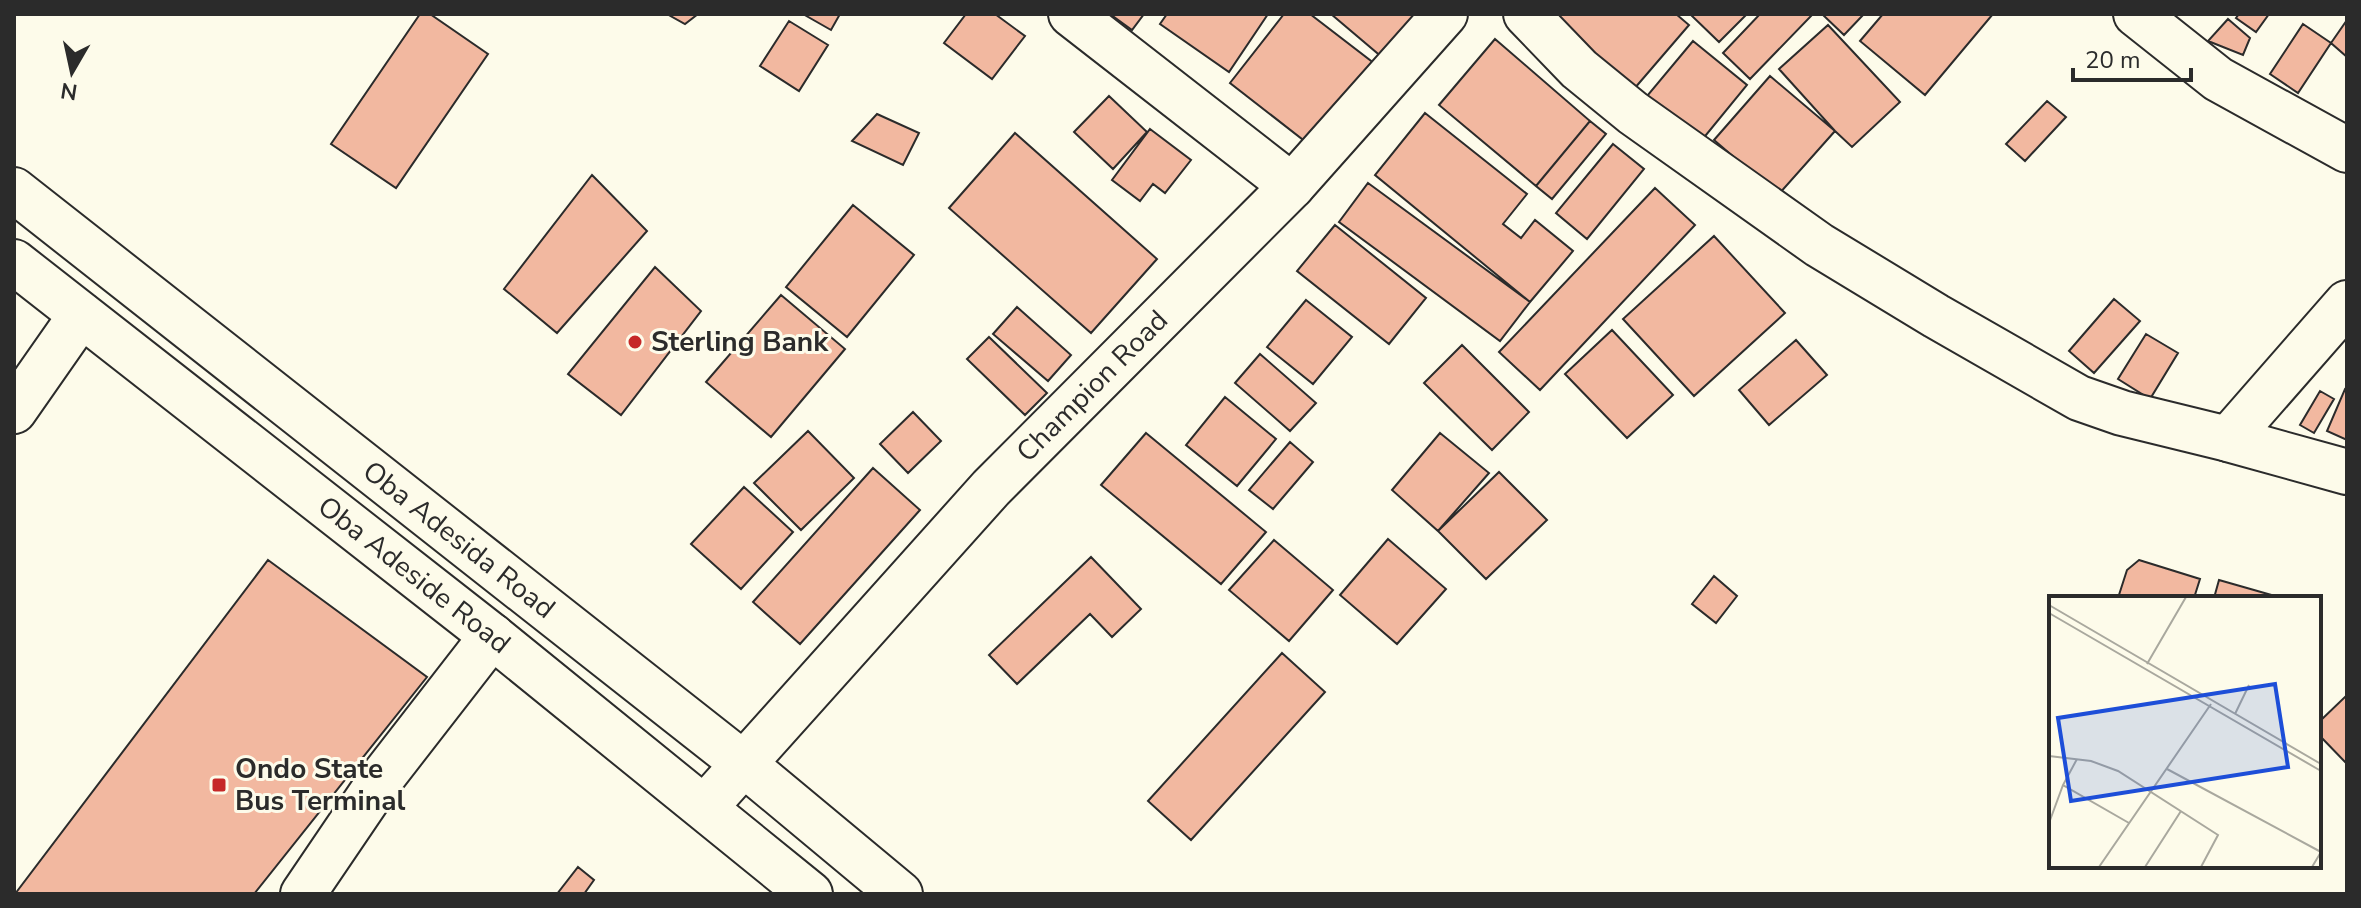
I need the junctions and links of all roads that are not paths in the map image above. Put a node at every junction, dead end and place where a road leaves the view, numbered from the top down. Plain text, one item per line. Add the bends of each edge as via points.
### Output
1 (1071, 14) edge
2 (1445, 14) edge
3 (1526, 14) edge
4 (2136, 14) edge
5 (2347, 150) edge
6 (1292, 186) junction
7 (14, 190) edge
8 (14, 262) edge
9 (2347, 303) edge
10 (81, 315) junction
11 (14, 411) edge
12 (2228, 439) junction
13 (2347, 472) edge
14 (492, 636) junction
15 (745, 765) junction
16 (705, 807) junction
17 (303, 894) edge
18 (810, 894) edge
19 (900, 894) edge

1 - 6 street
2 - 6 street, Champion Road
3 - 12 street via 1579,69 1633,113 1819,245 1936,316 2079,398
4 - 5 street via 2218,79
6 - 15 street, Champion Road via 991,488
7 - 15 street, Oba Adesida Road
8 - 10 street, Oba Adeside Road
9 - 12 street
10 - 11 street
10 - 14 street, Oba Adeside Road
12 - 13 street
14 - 16 street, Oba Adeside Road
14 - 17 street via 381,779
15 - 16 street, Champion Road
15 - 19 street, Oba Adesida Road
16 - 18 street, Oba Adeside Road

